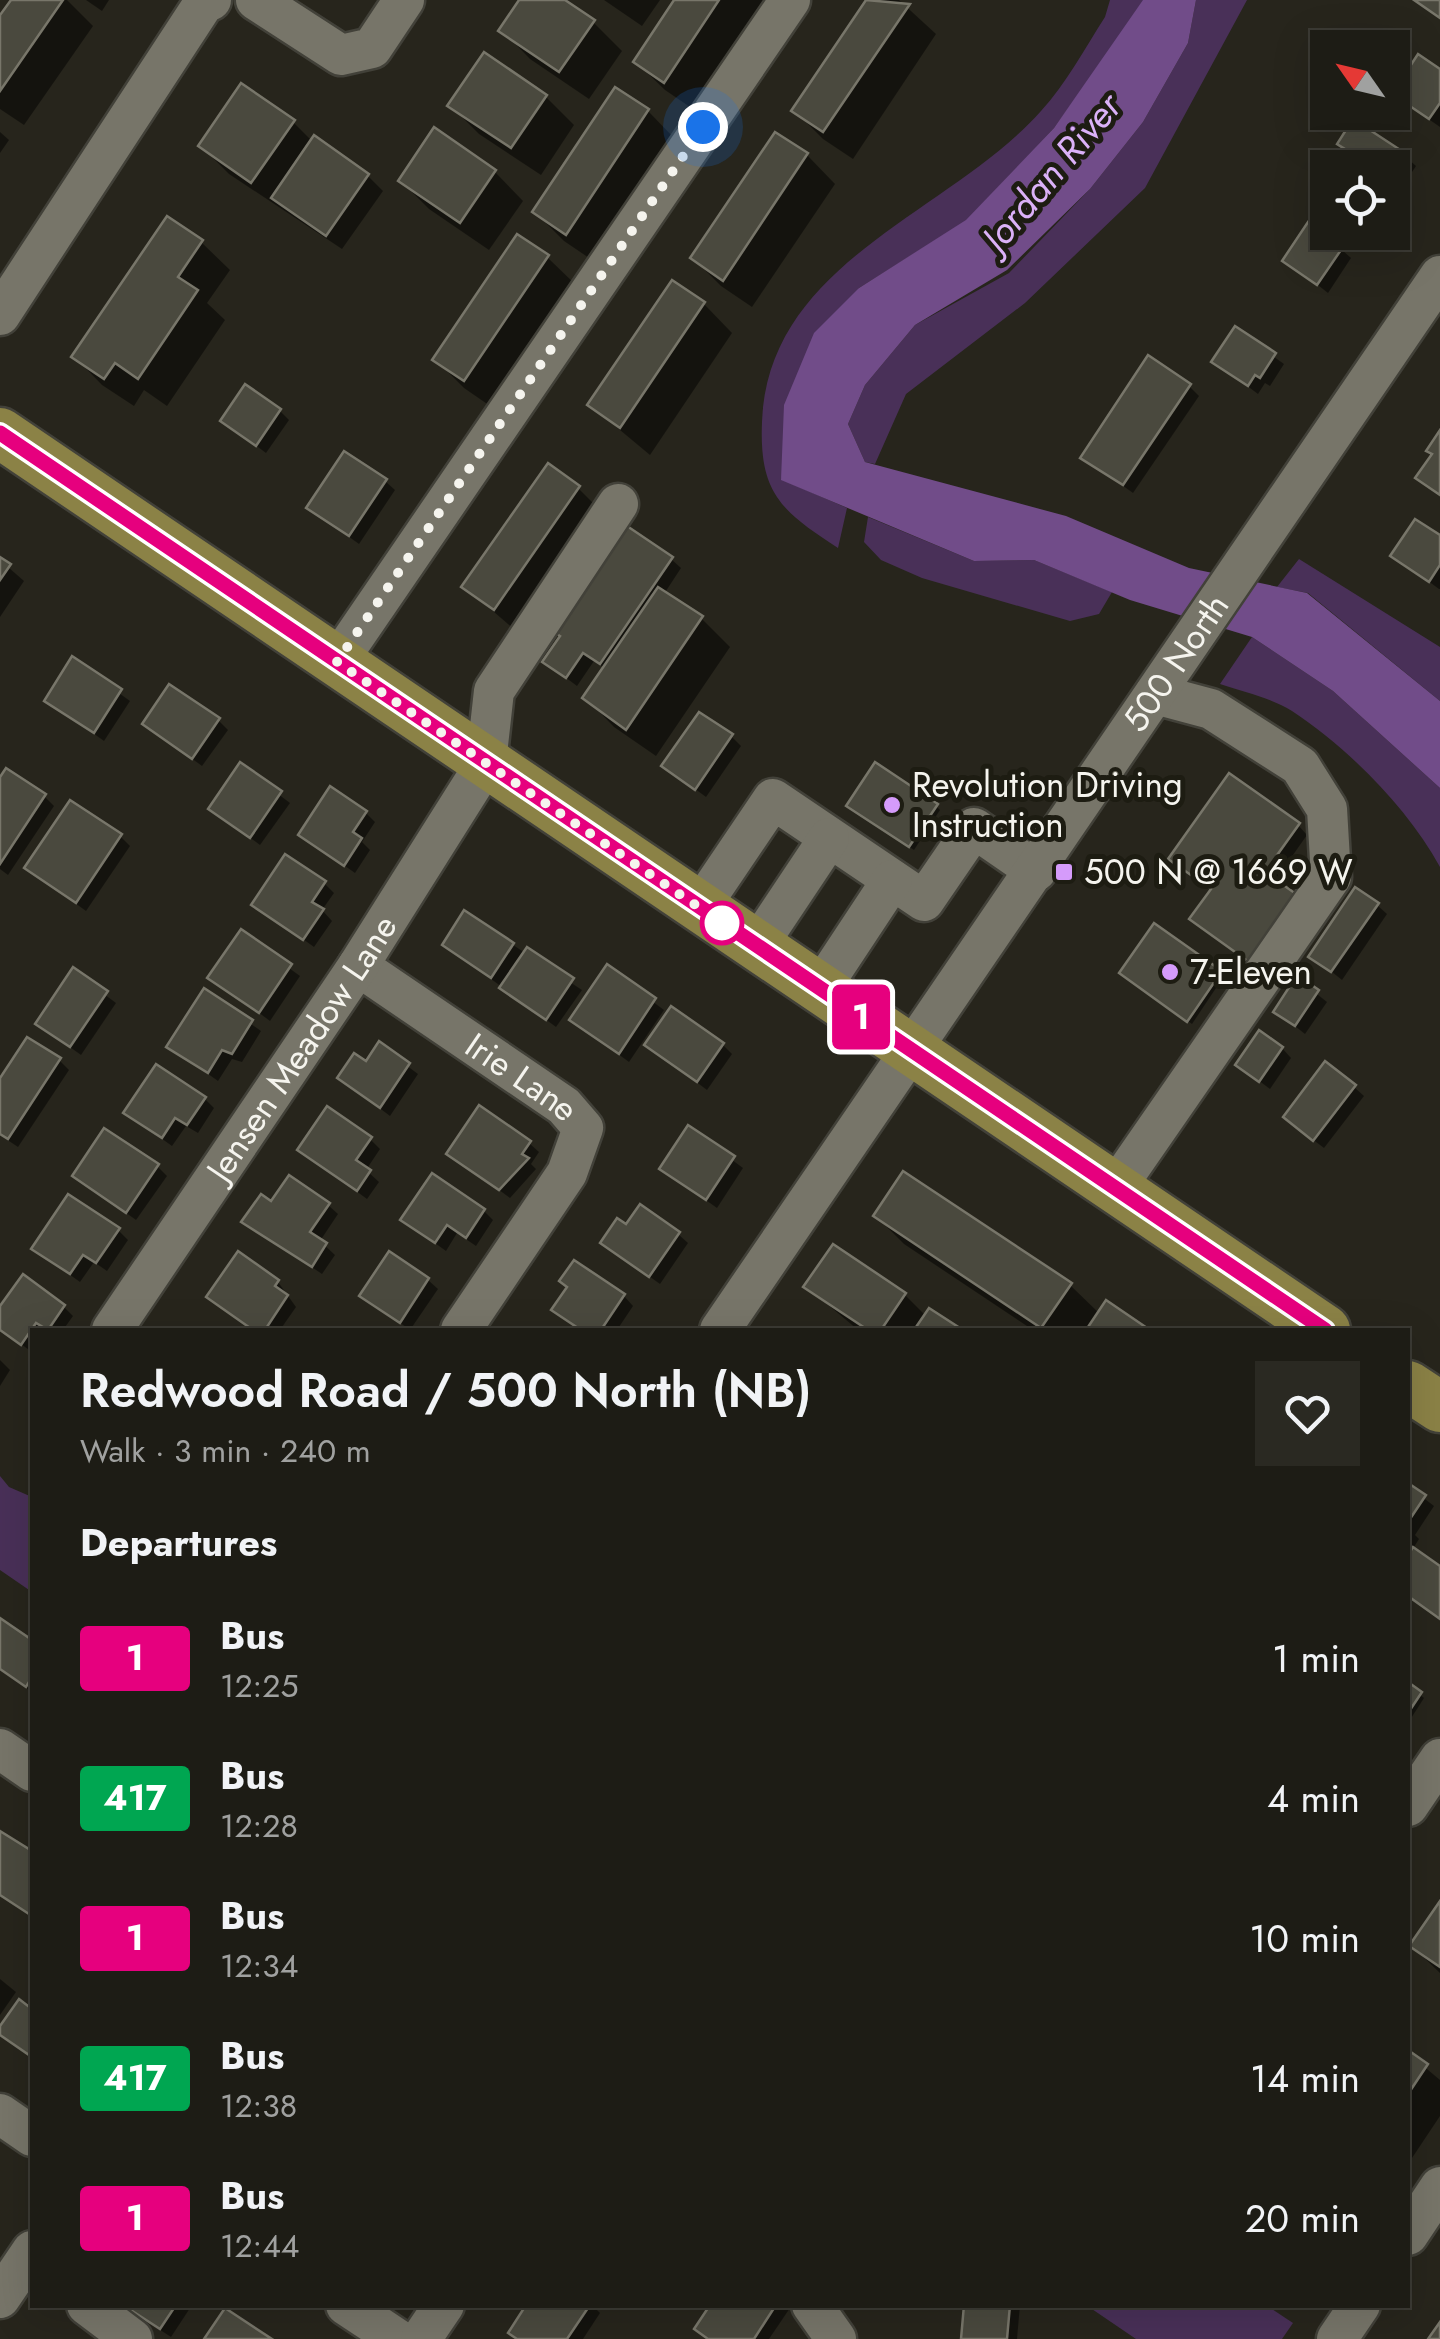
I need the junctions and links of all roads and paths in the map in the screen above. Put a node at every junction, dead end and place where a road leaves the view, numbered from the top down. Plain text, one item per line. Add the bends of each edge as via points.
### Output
1 (211, 0) edge
2 (256, 0) edge
3 (404, 0) edge
4 (790, 0) edge
5 (1440, 276) edge
6 (0, 315) edge
7 (0, 433) edge
8 (618, 504) dead end
9 (337, 662) junction
10 (1165, 680) junction
11 (486, 763) junction
12 (830, 838) junction
13 (1036, 871) junction
14 (892, 880) junction
15 (700, 907) junction
16 (757, 946) junction
17 (358, 966) junction
18 (820, 989) junction
19 (912, 1052) junction
20 (1115, 1189) junction
21 (728, 1327) edge
22 (113, 1328) edge
23 (462, 1328) edge
24 (1322, 1328) edge
25 (1410, 1387) edge
26 (1440, 1408) edge
27 (0, 1750) edge
28 (1440, 1759) edge
29 (30, 1771) edge
30 (1410, 1803) edge
31 (0, 2114) edge
32 (30, 2135) edge
33 (1440, 2187) edge
34 (1410, 2232) edge
35 (30, 2258) edge
36 (0, 2298) edge
37 (91, 2308) edge
38 (350, 2308) edge
39 (442, 2308) edge
40 (814, 2308) edge
41 (1358, 2308) edge
42 (132, 2339) edge
43 (397, 2339) edge
44 (422, 2339) edge
45 (836, 2339) edge
46 (1337, 2339) edge

1 - 6 street
2 - 3 street via 341,55 372,48
4 - 9 street
5 - 10 street, 500 North
7 - 9 main road
8 - 11 street via 494,691
9 - 11 main road
10 - 13 street, 500 North
10 - 20 street via 1300,766 1326,810 1331,877
11 - 15 main road
11 - 17 street, Jensen Meadow Lane
12 - 14 street
12 - 15 street via 773,799
12 - 16 street
13 - 14 street via 974,828 924,901
13 - 19 street, 500 North
14 - 18 street
15 - 16 main road
16 - 18 main road
17 - 22 street, Jensen Meadow Lane
17 - 23 street, Irie Lane via 552,1097 583,1128 568,1172
18 - 19 main road
19 - 20 main road
19 - 21 street, 500 North
20 - 24 main road
25 - 26 main road
27 - 29 street
28 - 30 street
31 - 32 street
33 - 34 street
35 - 36 street
37 - 42 street
38 - 43 street
39 - 44 street
40 - 45 street
41 - 46 street

